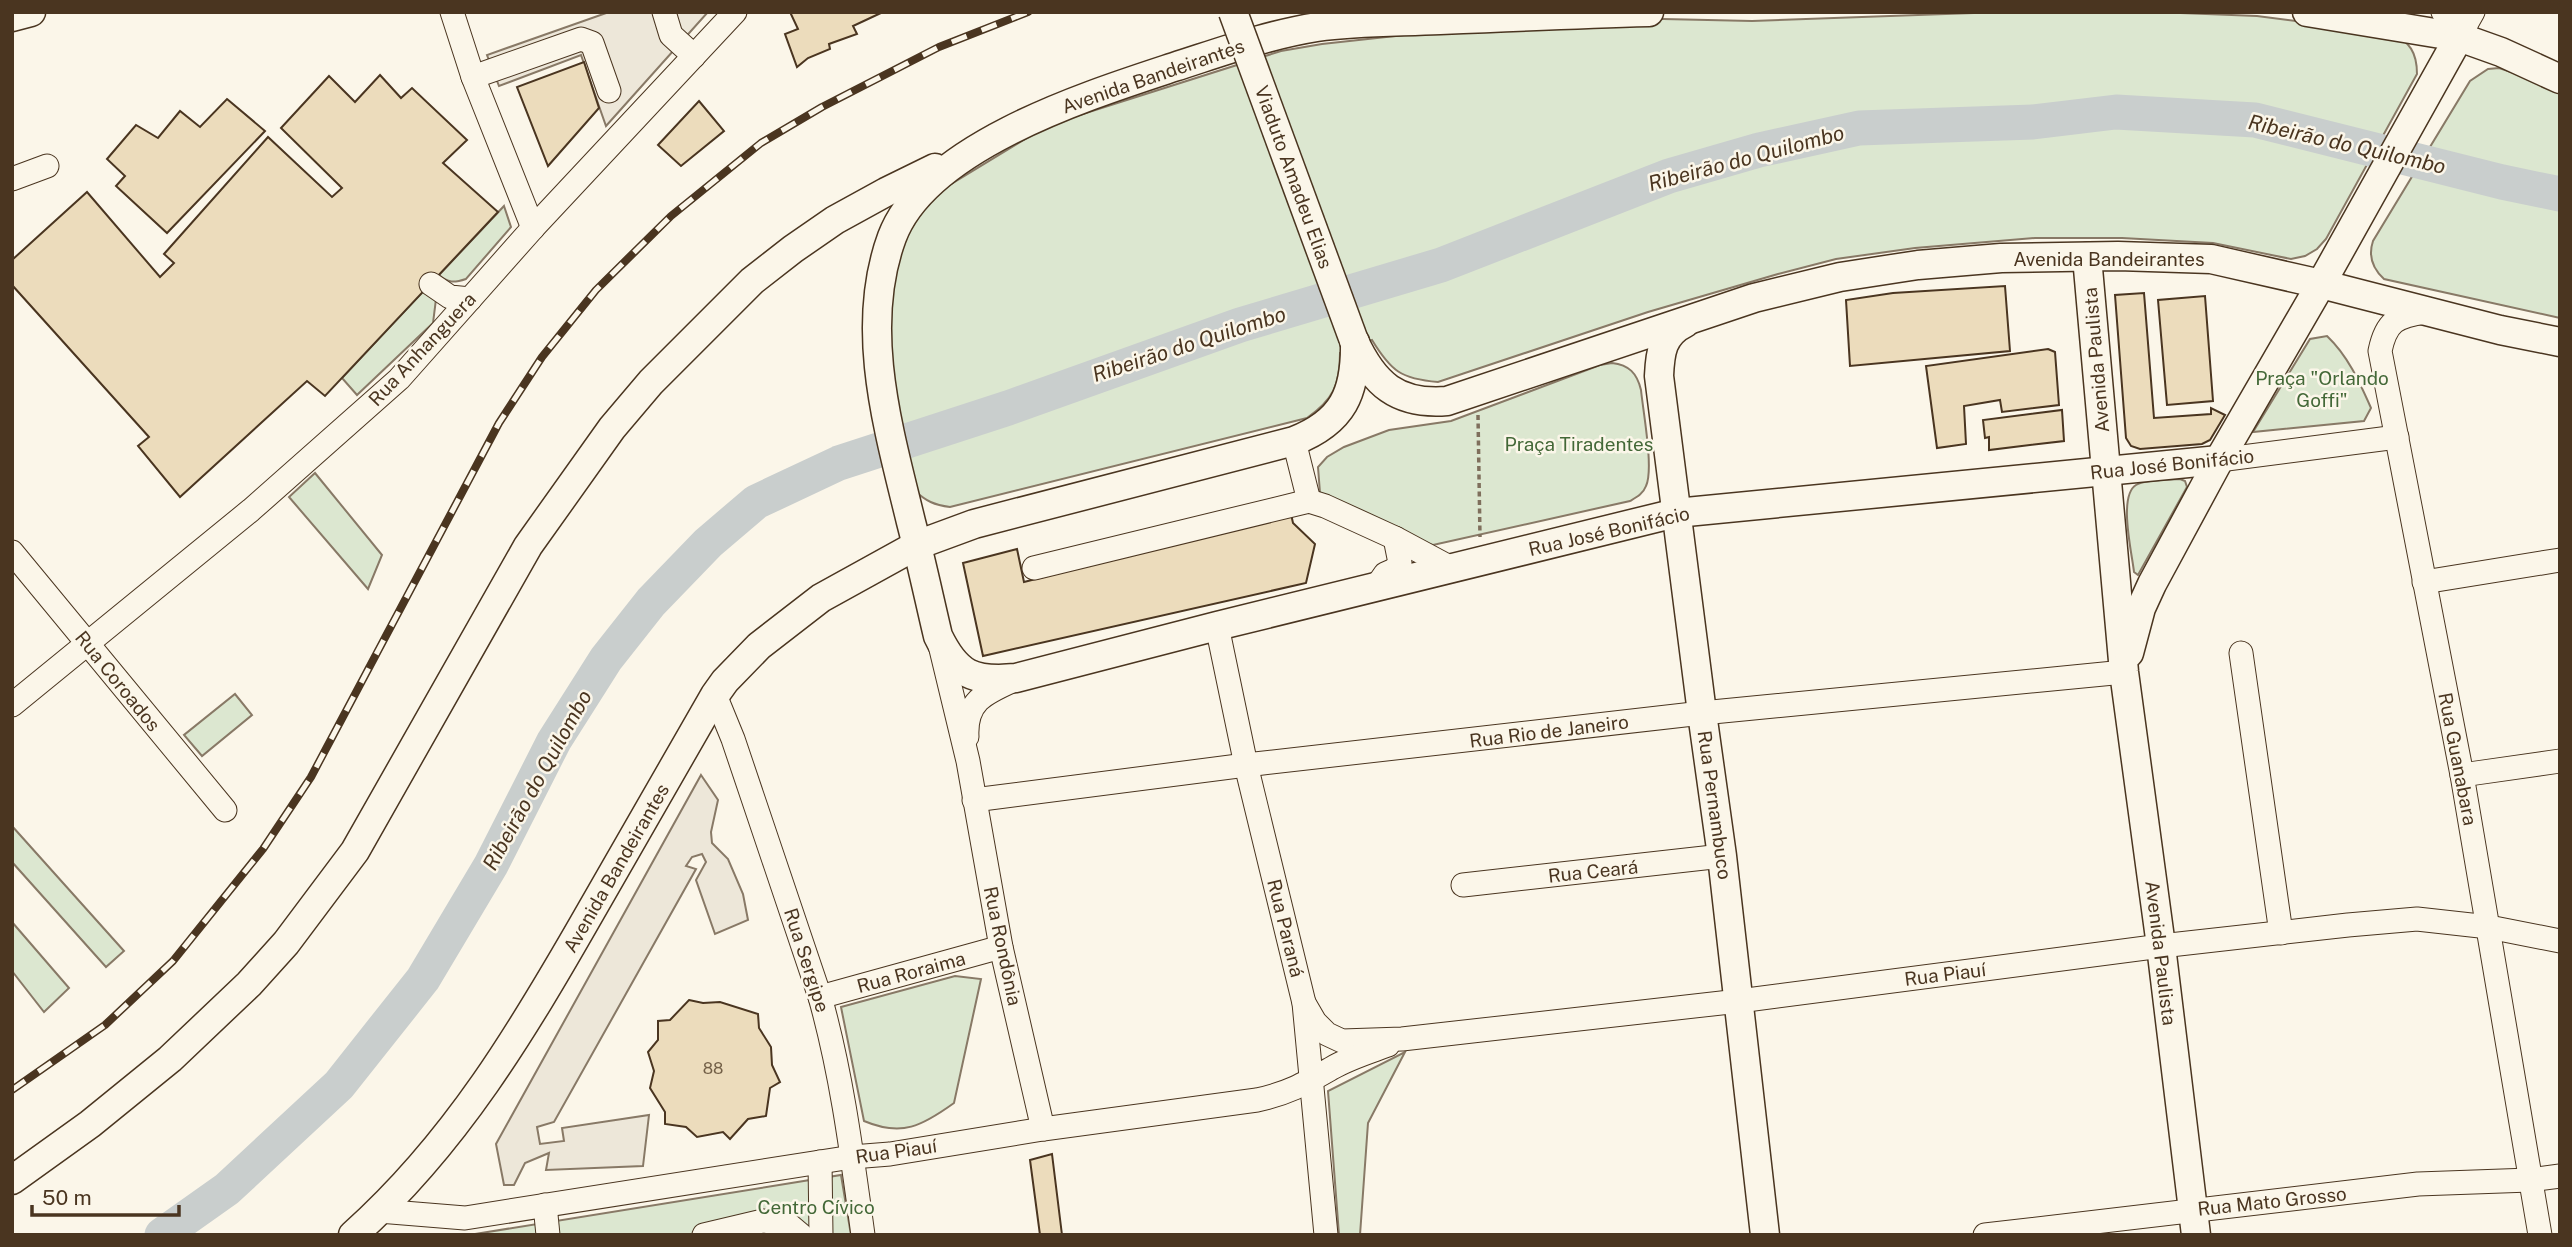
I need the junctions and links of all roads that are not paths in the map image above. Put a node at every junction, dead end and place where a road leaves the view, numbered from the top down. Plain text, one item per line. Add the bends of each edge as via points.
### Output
1 (31, 12) edge
2 (452, 12) edge
3 (664, 12) edge
4 (735, 12) edge
5 (1233, 12) edge
6 (1330, 12) edge
7 (1649, 12) edge
8 (2307, 12) edge
9 (12, 17) edge
10 (2460, 22) edge
11 (1272, 35) junction
12 (694, 57) junction
13 (473, 77) junction
14 (2560, 79) edge
15 (609, 91) dead end
16 (979, 148) junction
17 (47, 166) dead end
18 (12, 179) edge
19 (533, 228) junction
20 (2087, 257) junction
21 (2273, 273) junction
22 (2321, 284) junction
23 (470, 299) junction
24 (2425, 312) junction
25 (1696, 317) junction
26 (447, 325) junction
27 (2294, 331) junction
28 (1354, 340) junction
29 (2560, 342) edge
30 (1608, 348) junction
31 (1659, 376) junction
32 (2397, 437) junction
33 (1294, 441) junction
34 (2219, 460) junction
35 (2106, 471) junction
36 (1310, 501) junction
37 (1676, 513) junction
38 (974, 524) junction
39 (1395, 538) junction
40 (917, 545) junction
41 (12, 552) edge
42 (2560, 560) edge
43 (1034, 568) dead end
44 (1451, 568) junction
45 (860, 574) junction
46 (2424, 582) junction
47 (1376, 587) junction
48 (929, 598) junction
49 (1217, 626) junction
50 (938, 636) junction
51 (88, 644) junction
52 (2241, 653) dead end
53 (2124, 672) junction
54 (1016, 678) junction
55 (715, 695) junction
56 (12, 705) edge
57 (1702, 713) junction
58 (968, 761) junction
59 (2560, 761) edge
60 (1246, 765) junction
61 (2462, 775) junction
62 (974, 800) junction
63 (225, 810) dead end
64 (1722, 856) junction
65 (1463, 885) dead end
66 (2489, 927) junction
67 (2281, 933) junction
68 (2560, 941) edge
69 (2161, 946) junction
70 (1001, 947) junction
71 (820, 997) junction
72 (1739, 1001) junction
73 (1304, 1003) junction
74 (1402, 1039) junction
75 (1311, 1082) junction
76 (1043, 1129) junction
77 (852, 1157) junction
78 (820, 1162) junction
79 (2560, 1176) edge
80 (12, 1180) edge
81 (2530, 1180) junction
82 (545, 1205) junction
83 (380, 1211) junction
84 (2194, 1222) edge
85 (352, 1235) edge
86 (548, 1235) edge
87 (704, 1235) edge
88 (802, 1235) edge
89 (821, 1235) edge
90 (863, 1235) edge
91 (1326, 1235) edge
92 (1765, 1235) edge
93 (1985, 1235) edge
94 (2540, 1235) edge

1 - 9 main road
2 - 13 street
3 - 12 street via 671,35
4 - 12 street, Rua Anhanguera
5 - 28 main road, Viaduto Amadeu Elias, bridge
6 - 11 street
7 - 11 main road, Avenida Bandeirantes via 1380,23
8 - 10 main road
10 - 14 main road via 2501,52
10 - 22 main road, Avenida Paulista via 2413,120
11 - 16 main road, Avenida Bandeirantes via 1079,99
12 - 19 street, Rua Anhanguera
13 - 15 street via 581,39 592,43
13 - 19 street
16 - 40 main road, Avenida Bandeirantes via 932,181 907,207 892,237 882,276 878,354 886,417
16 - 80 main road via 886,192 793,249 752,281 650,382 528,546 355,851 294,933 249,984 170,1059
17 - 18 street
19 - 23 street, Rua Anhanguera
20 - 21 main road, Avenida Bandeirantes via 2211,259
20 - 25 main road, Avenida Bandeirantes via 1918,265 1840,277
20 - 35 main road, Avenida Paulista
21 - 22 main road, Avenida Bandeirantes
21 - 27 main road via 2292,300
22 - 24 main road, Avenida Bandeirantes
22 - 27 main road, Avenida Paulista
23 - 26 street, Rua Anhanguera
23 - 26 street via 450,297 434,287 447,312
24 - 29 main road, Avenida Bandeirantes
24 - 32 street, Rua Guanabara via 2399,318 2383,336 2380,351
25 - 30 main road, Avenida Bandeirantes
25 - 31 main road, Avenida Bandeirantes via 1665,340
26 - 51 street, Rua Anhanguera via 389,388 251,510
27 - 34 main road, Avenida Paulista
28 - 30 main road, Avenida Bandeirantes via 1365,364 1385,387 1408,398 1433,402 1478,392
28 - 33 main road, Avenida Bandeirantes via 1355,366 1345,403 1321,429
30 - 31 main road, Avenida Bandeirantes via 1638,349 1652,360
31 - 37 main road, Rua Pernambuco
32 - 34 street, Rua José Bonifácio
32 - 46 street, Rua Guanabara
33 - 36 street
33 - 38 main road, Avenida Bandeirantes
34 - 35 main road, Rua José Bonifácio
34 - 53 main road, Avenida Paulista via 2141,608
35 - 37 main road, Rua José Bonifácio
35 - 53 main road, Avenida Paulista
36 - 39 street
36 - 43 street
37 - 44 main road, Rua José Bonifácio
37 - 57 main road, Rua Pernambuco
38 - 40 main road, Avenida Bandeirantes
38 - 48 main road via 937,555 929,577
39 - 44 street
39 - 47 street via 1399,564
40 - 45 main road, Avenida Bandeirantes
40 - 48 main road, Rua Rondônia
41 - 51 street, Rua Coroados
42 - 46 street
44 - 47 main road, Rua José Bonifácio
45 - 48 main road via 900,571 919,583
45 - 55 main road, Avenida Bandeirantes via 759,646
46 - 61 street, Rua Guanabara
47 - 49 main road, Rua José Bonifácio
48 - 50 main road, Rua Rondônia
49 - 54 main road, Rua José Bonifácio
49 - 60 street, Rua Paraná
50 - 54 main road, Rua José Bonifácio via 962,669 990,680
50 - 58 street, Rua Rondônia
51 - 56 street, Rua Anhanguera
51 - 63 street, Rua Coroados
52 - 67 street
53 - 57 street, Rua Rio de Janeiro
53 - 69 main road, Avenida Paulista
54 - 58 street, Rua Rondônia via 979,698 970,711 966,723
55 - 71 street, Rua Sergipe
55 - 83 main road, Avenida Bandeirantes via 494,1073 442,1143
57 - 60 street, Rua Rio de Janeiro
57 - 64 main road, Rua Pernambuco
58 - 62 street, Rua Rondônia
59 - 61 street
60 - 62 street, Rua Rio de Janeiro
60 - 73 street, Rua Paraná
61 - 66 street, Rua Guanabara
62 - 70 street, Rua Rondônia
64 - 65 street, Rua Ceará
64 - 72 main road, Rua Pernambuco
66 - 67 street, Rua Piauí via 2417,919
66 - 68 street, Rua Piauí
66 - 81 street, Rua Guanabara
67 - 69 street, Rua Piauí
69 - 72 street, Rua Piauí
69 - 84 main road, Avenida Paulista
70 - 71 street, Rua Roraima
70 - 76 street, Rua Rondônia
71 - 77 street, Rua Sergipe via 842,1089
72 - 74 street, Rua Piauí
72 - 92 main road, Rua Pernambuco
73 - 74 street, Rua Piauí via 1327,1034 1342,1041
73 - 75 street, Rua Paraná
74 - 75 street, Rua Piauí via 1333,1067
75 - 76 street, Rua Piauí via 1257,1100
75 - 91 street, Rua Paraná
76 - 77 street, Rua Piauí
77 - 78 street, Rua Piauí
77 - 90 street, Rua Sergipe
78 - 82 street, Rua Piauí
78 - 89 street
79 - 81 street, Rua Mato Grosso
81 - 84 street, Rua Mato Grosso via 2418,1184
81 - 94 street, Rua Guanabara
82 - 83 street, Rua Piauí via 465,1218
82 - 86 street
83 - 85 main road, Avenida Bandeirantes
84 - 93 street, Rua Mato Grosso
87 - 88 street via 763,1221 788,1224

